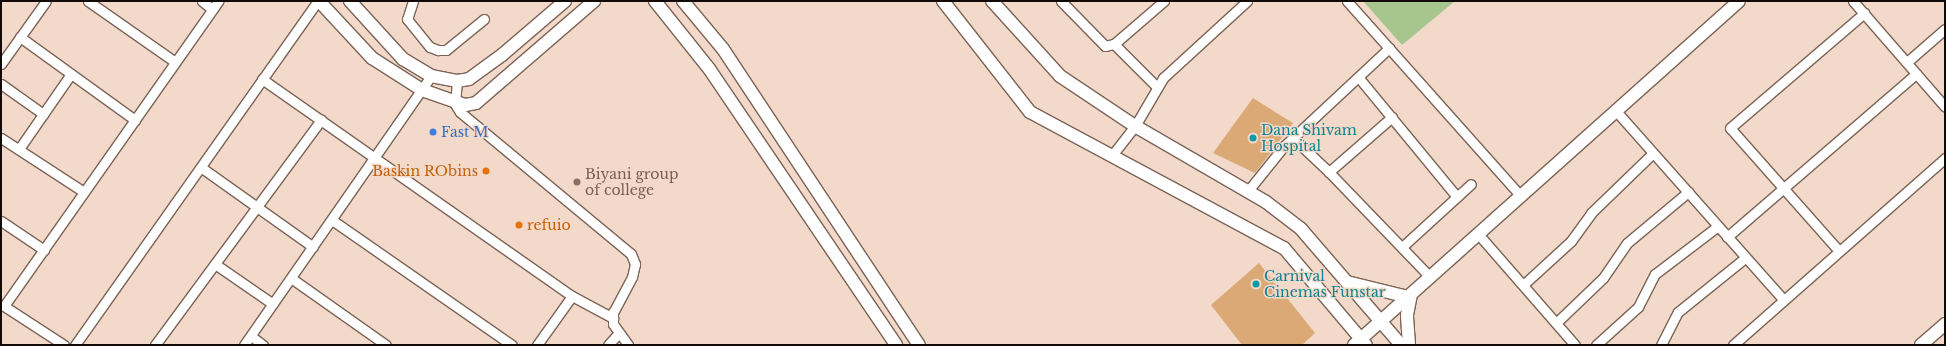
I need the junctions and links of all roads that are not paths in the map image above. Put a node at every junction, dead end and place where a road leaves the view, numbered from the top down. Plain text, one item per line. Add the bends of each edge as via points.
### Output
1 (46, 1) edge
2 (88, 1) edge
3 (202, 1) edge
4 (218, 1) edge
5 (318, 1) edge
6 (350, 1) edge
7 (413, 1) edge
8 (565, 1) edge
9 (594, 1) edge
10 (683, 1) edge
11 (943, 1) edge
12 (992, 1) edge
13 (1061, 1) edge
14 (1164, 1) edge
15 (1247, 1) edge
16 (1347, 1) edge
17 (1739, 1) edge
18 (1853, 1) edge
19 (655, 2) edge
20 (212, 9) junction
21 (1864, 13) junction
22 (484, 19) dead end
23 (1945, 29) edge
24 (20, 37) junction
25 (1114, 44) junction
26 (1389, 48) junction
27 (175, 62) junction
28 (1906, 62) junction
29 (1, 64) edge
30 (71, 74) junction
31 (1916, 74) junction
32 (431, 76) junction
33 (1359, 78) junction
34 (262, 79) junction
35 (457, 81) junction
36 (1, 84) edge
37 (1157, 87) junction
38 (422, 90) junction
39 (455, 104) junction
40 (1945, 107) edge
41 (1616, 112) junction
42 (43, 114) junction
43 (1392, 117) junction
44 (135, 120) junction
45 (321, 120) junction
46 (1135, 126) junction
47 (1, 138) edge
48 (1293, 138) junction
49 (19, 150) junction
50 (1653, 153) junction
51 (1113, 154) junction
52 (375, 158) junction
53 (1945, 158) edge
54 (202, 168) junction
55 (1329, 172) junction
56 (1472, 184) dead end
57 (1783, 188) junction
58 (84, 192) junction
59 (1247, 192) junction
60 (1688, 192) junction
61 (1522, 196) junction
62 (1457, 197) junction
63 (257, 207) junction
64 (332, 220) junction
65 (1, 221) edge
66 (1718, 226) junction
67 (1479, 235) junction
68 (1727, 237) junction
69 (313, 247) junction
70 (1402, 247) junction
71 (44, 250) junction
72 (1839, 250) junction
73 (1745, 258) junction
74 (215, 264) junction
75 (1430, 277) junction
76 (291, 278) junction
77 (1346, 282) junction
78 (1523, 286) junction
79 (572, 296) junction
80 (1409, 296) junction
81 (1783, 299) junction
82 (273, 304) junction
83 (3, 305) edge
84 (613, 318) junction
85 (1381, 322) junction
86 (1556, 323) junction
87 (1945, 324) edge
88 (618, 334) junction
89 (251, 336) junction
90 (1360, 343) edge
91 (64, 345) edge
92 (75, 345) edge
93 (155, 345) edge
94 (244, 345) edge
95 (264, 345) edge
96 (386, 345) edge
97 (512, 345) edge
98 (538, 345) edge
99 (608, 345) edge
100 (628, 345) edge
101 (896, 345) edge
102 (920, 345) edge
103 (1401, 345) edge
104 (1409, 345) edge
105 (1575, 345) edge
106 (1596, 345) edge
107 (1661, 345) edge
108 (1733, 345) edge
109 (1921, 345) edge

1 - 24 street
2 - 27 street
3 - 20 street
4 - 20 street
5 - 34 street
5 - 38 street via 372,58
6 - 32 street via 404,60
7 - 22 street via 407,19 430,47 438,50 446,50
8 - 35 street via 502,56 469,79
9 - 39 street via 476,103
10 - 102 street via 723,49
11 - 51 street via 1030,112
12 - 46 street via 1060,76
13 - 25 street via 1100,44
14 - 25 street
15 - 37 street
16 - 26 street
17 - 41 street
18 - 21 street
19 - 101 street via 710,70
20 - 27 street
21 - 28 street
21 - 57 street via 1730,128
23 - 28 street
24 - 29 street
24 - 30 street
25 - 37 street
26 - 33 street
26 - 61 street
27 - 44 street
28 - 31 street
30 - 42 street
30 - 44 street
31 - 40 street
31 - 57 street
32 - 35 street
32 - 38 street
33 - 43 street
33 - 48 street
34 - 45 street
34 - 54 street
35 - 39 street
36 - 42 street
37 - 46 street
38 - 39 street
38 - 52 street
39 - 84 street via 472,124 631,254 635,264 632,277 613,312
41 - 50 street
41 - 61 street
42 - 49 street
43 - 55 street
43 - 62 street
44 - 58 street
45 - 52 street
45 - 63 street
46 - 51 street
46 - 59 street
47 - 49 street
48 - 55 street
48 - 59 street
49 - 58 street
50 - 60 street
50 - 78 street via 1592,213 1571,241
51 - 90 street via 1284,248
52 - 64 street
52 - 79 street
53 - 72 street
54 - 63 street
54 - 92 street
55 - 70 street
56 - 62 street
57 - 68 street
57 - 72 street
58 - 71 street
59 - 77 street via 1266,202 1301,229
60 - 66 street
60 - 86 street via 1627,243 1603,278
61 - 67 street
62 - 70 street
63 - 69 street
63 - 74 street
64 - 69 street
64 - 97 street
65 - 71 street
66 - 68 street
66 - 106 street via 1655,274 1638,307
67 - 75 street
67 - 78 street
68 - 73 street
69 - 76 street
70 - 75 street
71 - 83 street
72 - 81 street
73 - 81 street
73 - 107 street via 1678,312
74 - 82 street
74 - 93 street
75 - 80 street
76 - 82 street
76 - 96 street
77 - 80 street
77 - 85 street
78 - 86 street
79 - 84 street
79 - 98 street
80 - 85 street
80 - 104 street
81 - 108 street
82 - 89 street
83 - 91 street
84 - 88 street
85 - 90 street
85 - 103 street
86 - 105 street
87 - 109 street
88 - 99 street
88 - 100 street
89 - 94 street
89 - 95 street

